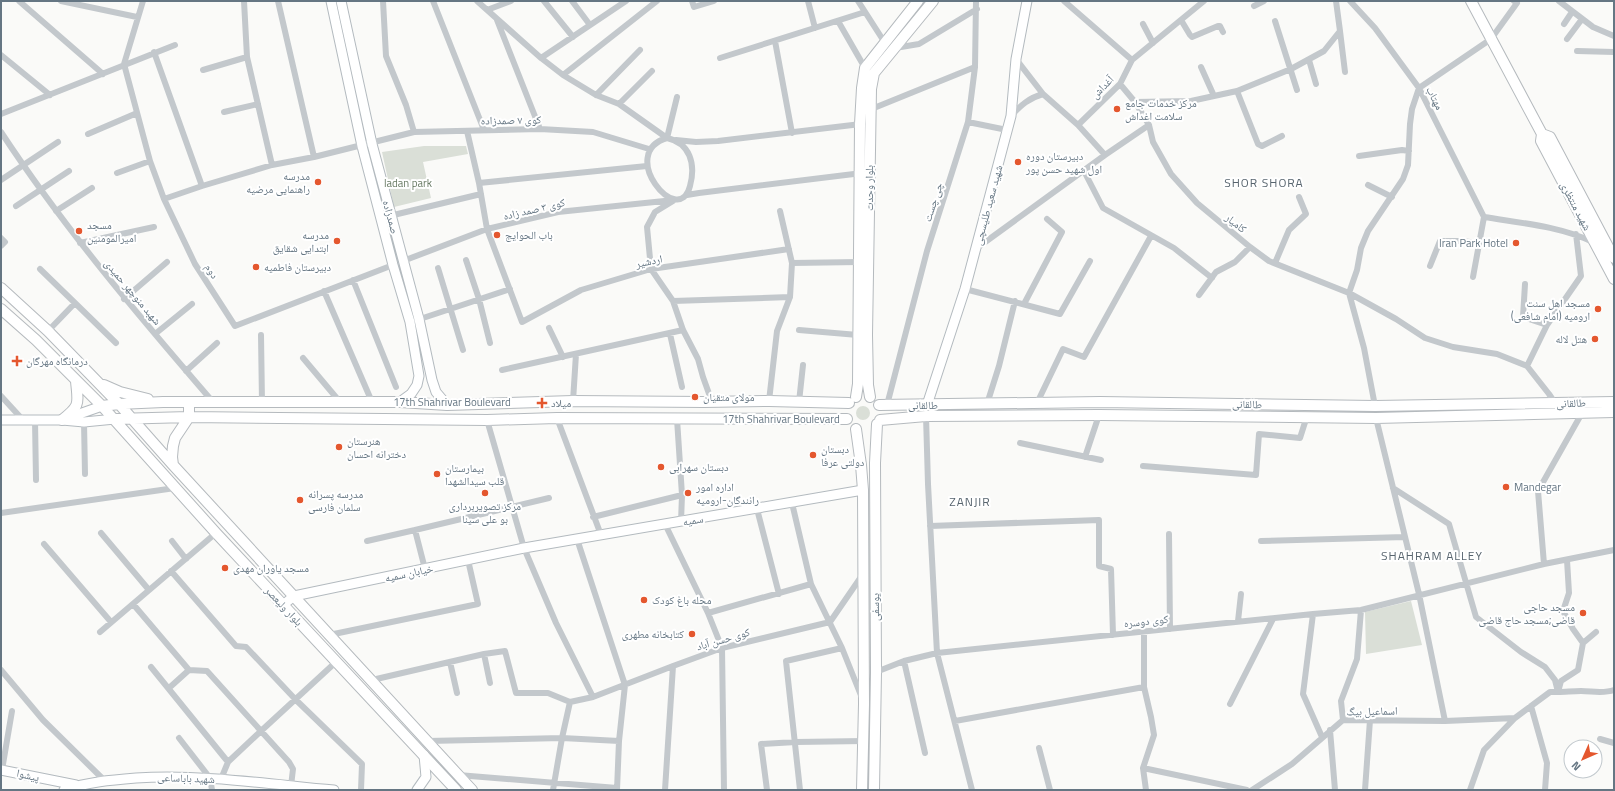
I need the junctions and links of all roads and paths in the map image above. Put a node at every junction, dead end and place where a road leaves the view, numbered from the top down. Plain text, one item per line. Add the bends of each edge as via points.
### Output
1 (61, 1) edge
2 (143, 1) edge
3 (244, 1) edge
4 (278, 1) edge
5 (331, 1) edge
6 (341, 1) edge
7 (383, 1) edge
8 (433, 1) edge
9 (477, 1) edge
10 (511, 1) edge
11 (544, 1) edge
12 (572, 1) edge
13 (626, 1) edge
14 (657, 1) edge
15 (714, 1) edge
16 (808, 1) edge
17 (858, 1) edge
18 (918, 1) edge
19 (933, 1) edge
20 (976, 1) edge
21 (1027, 1) edge
22 (1064, 1) edge
23 (1204, 1) edge
24 (1264, 1) edge
25 (1336, 1) edge
26 (1350, 1) edge
27 (1471, 1) edge
28 (1514, 1) edge
29 (1559, 1) edge
30 (23, 2) edge
31 (693, 4) edge
32 (1254, 6) dead end
33 (977, 8) junction
34 (486, 10) junction
35 (865, 12) junction
36 (1572, 12) junction
37 (137, 17) junction
38 (496, 19) junction
39 (1582, 19) junction
40 (1181, 20) junction
41 (838, 21) junction
42 (1275, 22) dead end
43 (1143, 24) dead end
44 (1564, 24) dead end
45 (590, 25) junction
46 (815, 28) junction
47 (1340, 31) junction
48 (1223, 32) dead end
49 (1614, 36) edge
50 (573, 37) junction
51 (1491, 39) junction
52 (1567, 39) dead end
53 (775, 41) junction
54 (1153, 43) junction
55 (175, 45) dead end
56 (889, 45) junction
57 (640, 50) dead end
58 (1577, 51) dead end
59 (154, 52) junction
60 (1614, 52) edge
61 (1, 55) edge
62 (247, 57) junction
63 (542, 58) junction
64 (720, 58) dead end
65 (1016, 59) junction
66 (1132, 60) junction
67 (1309, 60) junction
68 (124, 64) junction
69 (975, 67) junction
70 (1201, 67) dead end
71 (865, 68) junction
72 (1291, 69) junction
73 (203, 70) dead end
74 (652, 71) dead end
75 (1345, 72) dead end
76 (103, 74) junction
77 (564, 75) junction
78 (1120, 84) junction
79 (1316, 84) dead end
80 (1419, 88) junction
81 (1297, 90) dead end
82 (1237, 91) junction
83 (1043, 94) junction
84 (50, 95) junction
85 (596, 95) junction
86 (677, 96) dead end
87 (1214, 96) junction
88 (1135, 102) junction
89 (258, 104) junction
90 (619, 104) junction
91 (865, 110) junction
92 (224, 112) dead end
93 (137, 113) junction
94 (1, 114) edge
95 (1011, 116) junction
96 (968, 122) junction
97 (865, 124) junction
98 (1078, 125) junction
99 (1149, 125) junction
100 (540, 129) junction
101 (484, 130) junction
102 (1007, 130) junction
103 (1, 132) edge
104 (414, 132) junction
105 (467, 132) junction
106 (792, 133) junction
107 (88, 134) dead end
108 (1542, 134) junction
109 (1282, 136) dead end
110 (667, 138) junction
111 (676, 140) junction
112 (58, 142) dead end
113 (372, 144) junction
114 (362, 146) junction
115 (649, 149) junction
116 (1410, 151) junction
117 (1105, 155) junction
118 (1359, 156) dead end
119 (314, 157) junction
120 (150, 161) junction
121 (23, 165) junction
122 (272, 165) junction
123 (647, 166) junction
124 (69, 171) dead end
125 (1084, 171) junction
126 (117, 173) dead end
127 (864, 173) junction
128 (1, 180) edge
129 (479, 182) junction
130 (1368, 185) dead end
131 (202, 186) junction
132 (92, 188) dead end
133 (41, 190) junction
134 (481, 194) junction
135 (687, 195) junction
136 (1299, 197) dead end
137 (1392, 197) junction
138 (164, 199) junction
139 (674, 200) junction
140 (16, 206) dead end
141 (56, 211) junction
142 (780, 211) dead end
143 (391, 215) junction
144 (1484, 217) junction
145 (381, 218) junction
146 (1047, 219) dead end
147 (154, 227) dead end
148 (487, 230) junction
149 (1576, 234) junction
150 (1151, 236) junction
151 (1, 238) edge
152 (80, 243) junction
153 (1479, 243) junction
154 (1596, 243) junction
155 (1, 246) edge
156 (1250, 247) junction
157 (977, 248) junction
158 (789, 249) junction
159 (1605, 251) junction
160 (1614, 258) edge
161 (466, 260) dead end
162 (403, 261) junction
163 (1090, 261) dead end
164 (167, 262) dead end
165 (863, 262) junction
166 (792, 263) junction
167 (1275, 263) junction
168 (392, 265) junction
169 (1430, 266) dead end
170 (438, 268) dead end
171 (40, 269) dead end
172 (651, 269) junction
173 (1473, 277) dead end
174 (1212, 278) junction
175 (1614, 279) edge
176 (353, 280) junction
177 (1525, 284) dead end
178 (1, 288) edge
179 (965, 288) junction
180 (510, 289) junction
181 (324, 291) junction
182 (1349, 293) junction
183 (1199, 295) dead end
184 (790, 297) junction
185 (124, 299) junction
186 (479, 299) junction
187 (673, 301) junction
188 (1015, 302) junction
189 (75, 303) junction
190 (192, 304) dead end
191 (1024, 304) junction
192 (1, 309) edge
193 (451, 309) junction
194 (419, 319) junction
195 (410, 322) junction
196 (1547, 325) junction
197 (549, 328) dead end
198 (683, 330) junction
199 (799, 330) dead end
200 (48, 331) junction
201 (155, 334) junction
202 (670, 334) junction
203 (261, 335) dead end
204 (858, 335) junction
205 (116, 343) dead end
206 (217, 343) dead end
207 (490, 343) dead end
208 (463, 350) dead end
209 (576, 354) junction
210 (563, 357) junction
211 (303, 358) dead end
212 (803, 365) dead end
213 (1527, 366) junction
214 (502, 370) dead end
215 (186, 371) junction
216 (76, 381) junction
217 (97, 382) junction
218 (396, 387) dead end
219 (682, 387) dead end
220 (1, 396) edge
221 (870, 397) junction
222 (852, 400) junction
223 (573, 401) junction
224 (770, 401) junction
225 (163, 402) junction
226 (340, 402) junction
227 (372, 402) junction
228 (400, 402) junction
229 (708, 402) junction
230 (799, 402) junction
231 (1037, 402) junction
232 (1614, 402) edge
233 (189, 403) junction
234 (214, 403) junction
235 (262, 403) junction
236 (1555, 403) junction
237 (119, 404) junction
238 (447, 404) junction
239 (987, 404) junction
240 (883, 405) junction
241 (927, 405) junction
242 (102, 406) junction
243 (1375, 406) junction
244 (1614, 412) edge
245 (1582, 413) junction
246 (1099, 415) junction
247 (926, 416) junction
248 (1307, 416) junction
249 (189, 417) junction
250 (131, 418) junction
251 (557, 418) junction
252 (1376, 418) junction
253 (115, 419) junction
254 (677, 419) junction
255 (704, 419) junction
256 (847, 419) junction
257 (1, 420) edge
258 (23, 420) junction
259 (35, 420) junction
260 (62, 420) junction
261 (487, 420) junction
262 (84, 422) junction
263 (878, 422) junction
264 (856, 429) junction
265 (1020, 443) dead end
266 (1084, 457) junction
267 (1101, 460) dead end
268 (874, 464) junction
269 (173, 465) junction
270 (861, 465) junction
271 (1143, 466) dead end
272 (84, 474) dead end
273 (36, 480) dead end
274 (175, 488) junction
275 (1393, 488) junction
276 (862, 490) junction
277 (682, 495) junction
278 (550, 498) dead end
279 (792, 503) junction
280 (512, 507) junction
281 (757, 509) junction
282 (1, 513) edge
283 (593, 517) junction
284 (681, 522) junction
285 (665, 524) junction
286 (930, 526) junction
287 (415, 530) junction
288 (101, 533) dead end
289 (216, 533) junction
290 (1169, 534) dead end
291 (601, 535) junction
292 (1405, 537) junction
293 (577, 539) junction
294 (172, 541) dead end
295 (367, 541) dead end
296 (1261, 541) dead end
297 (44, 544) dead end
298 (524, 548) junction
299 (1614, 550) edge
300 (186, 559) junction
301 (468, 560) junction
302 (1568, 560) junction
303 (1544, 564) junction
304 (425, 570) junction
305 (171, 572) junction
306 (863, 574) junction
307 (1466, 583) junction
308 (811, 584) junction
309 (150, 590) junction
310 (779, 594) junction
311 (1241, 594) dead end
312 (1419, 594) junction
313 (294, 596) junction
314 (133, 604) junction
315 (283, 605) junction
316 (1361, 610) junction
317 (708, 613) junction
318 (1313, 614) junction
319 (1273, 619) junction
320 (1238, 621) junction
321 (111, 622) junction
322 (830, 622) junction
323 (1170, 629) junction
324 (100, 632) dead end
325 (1144, 632) junction
326 (1596, 632) dead end
327 (329, 635) junction
328 (1113, 635) junction
329 (1583, 644) junction
330 (722, 648) junction
331 (842, 648) junction
332 (937, 652) junction
333 (484, 654) junction
334 (904, 661) junction
335 (337, 662) junction
336 (450, 662) junction
337 (673, 666) junction
338 (151, 667) dead end
339 (1, 670) edge
340 (188, 670) junction
341 (876, 672) junction
342 (372, 680) junction
343 (490, 683) dead end
344 (625, 685) junction
345 (1144, 687) junction
346 (169, 688) junction
347 (1614, 690) edge
348 (1558, 692) junction
349 (457, 693) dead end
350 (593, 697) junction
351 (296, 700) junction
352 (570, 702) junction
353 (864, 704) junction
354 (1230, 704) dead end
355 (1531, 706) junction
356 (12, 711) dead end
357 (1515, 718) junction
358 (1344, 720) junction
359 (1370, 720) junction
360 (955, 721) junction
361 (1445, 721) junction
362 (1330, 730) junction
363 (260, 731) junction
364 (1322, 737) junction
365 (179, 738) dead end
366 (562, 738) junction
367 (427, 741) junction
368 (619, 741) junction
369 (864, 741) junction
370 (1603, 741) edge
371 (796, 742) junction
372 (1614, 743) edge
373 (1039, 748) dead end
374 (924, 753) dead end
375 (424, 756) junction
376 (228, 762) junction
377 (1143, 768) junction
378 (2, 770) edge
379 (457, 775) junction
380 (210, 778) junction
381 (221, 779) junction
382 (863, 779) junction
383 (104, 780) junction
384 (874, 785) edge
385 (291, 786) junction
386 (553, 787) edge
387 (78, 788) edge
388 (617, 789) edge
389 (64, 790) edge
390 (212, 790) edge
391 (334, 790) edge
392 (361, 790) edge
393 (417, 790) edge
394 (456, 790) edge
395 (472, 790) edge
396 (665, 790) edge
397 (724, 790) edge
398 (767, 790) edge
399 (800, 790) edge
400 (862, 790) edge
401 (972, 790) edge
402 (1050, 790) edge
403 (1146, 790) edge
404 (1246, 790) edge
405 (1252, 790) edge
406 (1334, 790) edge
407 (1365, 790) edge
408 (1470, 790) edge
409 (1545, 790) edge

1 - 37 street
2 - 37 street
3 - 62 street
4 - 119 street
5 - 114 street, صمدزاده
6 - 113 street, صمدزاده
7 - 104 street via 386,56
8 - 101 street
9 - 34 street
10 - 34 street
11 - 50 street
12 - 45 street
13 - 45 street
14 - 77 street
15 - 31 street
16 - 46 street
17 - 35 street
18 - 56 main road, بلوار وحدت
19 - 56 main road, بلوار وحدت
20 - 33 street, چی چست
21 - 65 street, شهید سعید طلیسچی
22 - 66 street
23 - 40 street, آغداش
24 - 32 street
25 - 47 street
26 - 80 street, مهتاب via 1375,28
27 - 51 main road, شهید منتظری
28 - 51 street via 1517,3
29 - 36 street
30 - 76 street
33 - 56 street via 919,44
33 - 69 street, چی چست
34 - 38 street
35 - 41 street
35 - 56 street
36 - 39 street
36 - 44 street
37 - 68 street
38 - 63 street
38 - 100 street
39 - 49 street
39 - 52 street
40 - 48 street via 1192,37 1218,26
40 - 54 street, آغداش
41 - 46 street
41 - 71 street
42 - 72 street
43 - 54 street
45 - 50 street
46 - 53 street
47 - 67 street via 1324,51
47 - 75 street
50 - 63 street
51 - 80 street
51 - 108 main road, شهید منتظری
53 - 64 street
53 - 106 street
54 - 66 street, آغداش
55 - 59 street
56 - 71 main road, بلوار وحدت
56 - 91 main road, بلوار وحدت via 874,73
57 - 85 street
58 - 60 street
59 - 68 street
59 - 131 street
61 - 84 street
62 - 73 street
62 - 89 street
63 - 77 street
65 - 83 street
65 - 95 street, شهید سعید طلیسچی
66 - 78 street, آغداش
67 - 72 street
67 - 79 street
68 - 76 street
68 - 93 street, دوم
69 - 91 street
69 - 96 street, چی چست
70 - 87 street
71 - 91 main road, بلوار وحدت via 862,88
72 - 81 street
72 - 82 street
74 - 90 street
76 - 84 street
77 - 85 street
78 - 88 street, کامیار
78 - 98 street, آغداش
80 - 116 street via 1412,109
80 - 144 street, مهتاب
82 - 87 street
82 - 109 street via 1258,144 1262,146
83 - 95 street via 1024,102
83 - 98 street
84 - 94 street
85 - 90 street
86 - 110 street
87 - 88 street via 1191,101
88 - 99 street, کامیار
89 - 92 street
89 - 122 street
90 - 110 street
91 - 97 main road, بلوار وحدت
93 - 107 street
93 - 120 street, دوم
95 - 102 street, شهید سعید طلیسچی
96 - 102 street
96 - 240 street, چی چست via 927,251
97 - 106 street
97 - 127 main road, بلوار وحدت
98 - 117 street
99 - 117 street
99 - 156 street, کامیار via 1153,142 1171,174 1197,203
100 - 101 street, کوی ۷ صمدزاده
100 - 115 street, کوی ۷ صمدزاده via 593,132
101 - 105 street, کوی ۷ صمدزاده
102 - 157 street, شهید سعید طلیسچی
103 - 121 street, شهبد منوچهر حمیدی
104 - 105 street, کوی ۷ صمدزاده
104 - 113 street, کوی ۷ صمدزاده
105 - 129 street
106 - 111 street via 718,142
108 - 154 main road, شهید منتظری via 1541,141
108 - 159 main road, شهید منتظری via 1550,137
110 - 111 street
110 - 115 street via 658,140
111 - 135 street via 690,156 692,166
112 - 121 street
113 - 114 street, کوی ۷ صمدزاده
113 - 143 street, صمدزاده
114 - 119 street, کوی ۷ صمدزاده
114 - 145 street, صمدزاده
115 - 123 street
116 - 118 street
116 - 137 street via 1403,179
117 - 125 street
119 - 122 street, کوی ۷ صمدزاده
120 - 126 street
120 - 138 street, دوم
121 - 128 street
121 - 133 street, شهبد منوچهر حمیدی
122 - 131 street, کوی ۷ صمدزاده
123 - 129 street
123 - 139 street via 657,185
124 - 133 street
125 - 150 street via 1103,208
125 - 157 street
127 - 135 street
127 - 165 main road, بلوار وحدت
129 - 134 street
130 - 137 street
131 - 138 street, کوی ۷ صمدزاده
132 - 141 street
133 - 140 street
133 - 141 street, شهبد منوچهر حمیدی
134 - 143 street
134 - 148 street
135 - 139 street via 680,200
136 - 167 street via 1306,214 1289,230
137 - 182 street via 1368,231
138 - 181 street, دوم via 195,264 235,326
139 - 148 street, کوی ۳ صمد زاده via 558,212
139 - 172 street via 655,212 647,227
141 - 152 street, شهبد منوچهر حمیدی
142 - 158 street
143 - 145 street
143 - 162 street, صمدزاده
144 - 149 street
144 - 153 street
145 - 168 street, صمدزاده
146 - 191 street via 1062,232
147 - 152 street
148 - 162 street, کوی ۳ صمد زاده
148 - 180 street
149 - 154 street
149 - 196 street via 1581,276
150 - 174 street via 1174,248
150 - 231 street via 1084,357 1063,349
151 - 155 street via 5,242
152 - 185 street, شهبد منوچهر حمیدی
153 - 169 street via 1461,240 1440,241
153 - 173 street
154 - 159 main road, شهید منتظری
156 - 167 street, کامیار
156 - 174 street via 1235,262 1216,272
157 - 179 street, شهید سعید طلیسچی
158 - 166 street
158 - 172 street, اردشیر
159 - 160 main road, شهید منتظری
159 - 175 main road, شهید منتظری
161 - 186 street
162 - 168 street
162 - 194 street, صمدزاده
163 - 191 street via 1060,314
164 - 185 street
165 - 166 street
165 - 204 main road, بلوار وحدت
165 - 221 main road, بلوار وحدت
166 - 184 street
167 - 182 street, کامیار
168 - 176 street, دوم
168 - 195 street, صمدزاده
170 - 193 street
171 - 189 street
172 - 180 street, اردشیر via 581,290 522,322
172 - 187 street
174 - 183 street
176 - 181 street, دوم
176 - 218 street
177 - 196 street via 1523,317
178 - 200 main road, بلوار ولیعصر
179 - 188 street
179 - 241 street, شهید سعید طلیسچی
180 - 186 street
181 - 227 street
182 - 213 street, کامیار via 1425,338 1453,347 1497,354
182 - 243 street via 1364,348
184 - 187 street
184 - 224 street via 777,331
185 - 201 street, شهبد منوچهر حمیدی
186 - 193 street
186 - 207 street
187 - 198 street
188 - 191 street
188 - 239 street
189 - 200 street
189 - 205 street
190 - 201 street
192 - 216 main road, بلوار ولیعصر
193 - 194 street
193 - 208 street
194 - 195 street
194 - 238 street, صمدزاده via 436,392
195 - 228 street, صمدزاده via 419,376 417,386
196 - 213 street
197 - 210 street
198 - 202 street
198 - 229 street via 698,359
199 - 204 street
200 - 217 main road, بلوار ولیعصر
201 - 215 street, شهبد منوچهر حمیدی
202 - 209 street
202 - 219 street
203 - 235 street
204 - 222 main road, بلوار وحدت via 858,384
206 - 215 street
209 - 210 street
209 - 223 street
210 - 214 street
211 - 226 street
212 - 230 street
213 - 236 street
215 - 234 street, شهبد منوچهر حمیدی
216 - 242 main road, بلوار ولیعصر
216 - 260 main road via 78,402 75,410
217 - 225 main road via 120,392
217 - 237 main road, بلوار ولیعصر
220 - 258 street
221 - 222 main road via 863,396
221 - 240 main road
222 - 230 main road, 17th Shahrivar Boulevard
222 - 256 main road via 846,414
223 - 229 main road, 17th Shahrivar Boulevard
223 - 238 main road, 17th Shahrivar Boulevard
224 - 229 main road, 17th Shahrivar Boulevard
224 - 230 main road, 17th Shahrivar Boulevard
225 - 233 main road, 17th Shahrivar Boulevard
225 - 237 main road, 17th Shahrivar Boulevard
226 - 227 main road, 17th Shahrivar Boulevard
226 - 235 main road, 17th Shahrivar Boulevard
227 - 228 main road, 17th Shahrivar Boulevard
228 - 238 main road, 17th Shahrivar Boulevard
229 - 255 main road
231 - 239 main road, طالقانی
231 - 243 main road, طالقانی
232 - 236 main road, طالقانی
233 - 234 main road, 17th Shahrivar Boulevard
233 - 249 main road
234 - 235 main road, 17th Shahrivar Boulevard
236 - 243 main road, طالقانی
237 - 242 main road, 17th Shahrivar Boulevard
237 - 250 main road, بلوار ولیعصر
239 - 241 main road, طالقانی
240 - 241 main road, طالقانی
240 - 263 main road
242 - 253 main road, بلوار ولیعصر
242 - 260 street
243 - 252 main road
244 - 245 main road, طالقانی
245 - 252 main road, طالقانی
245 - 303 street via 1538,491
246 - 247 main road, طالقانی
246 - 248 main road, طالقانی
246 - 266 street
247 - 263 main road, طالقانی
247 - 286 street
248 - 252 main road, طالقانی
248 - 271 street via 1300,438 1259,434 1256,475
249 - 250 main road, 17th Shahrivar Boulevard
249 - 261 main road, 17th Shahrivar Boulevard
249 - 269 main road via 175,438
250 - 253 main road, 17th Shahrivar Boulevard
250 - 269 main road, بلوار ولیعصر
251 - 254 main road, 17th Shahrivar Boulevard
251 - 261 main road, 17th Shahrivar Boulevard
251 - 283 street
252 - 275 street
253 - 262 street
253 - 274 main road, بلوار ولیعصر
254 - 255 main road, 17th Shahrivar Boulevard
254 - 277 street
255 - 256 main road, 17th Shahrivar Boulevard
256 - 264 main road
257 - 258 street
258 - 259 street
259 - 260 street
259 - 273 street
260 - 262 street
261 - 280 street
262 - 272 street
263 - 264 main road via 870,430
263 - 268 main road, یوسفی
264 - 270 main road, یوسفی
265 - 266 street
266 - 267 street
268 - 270 main road
268 - 341 main road, یوسفی
269 - 313 main road, بلوار ولیعصر
270 - 276 main road, یوسفی
274 - 282 street
274 - 289 main road, بلوار ولیعصر
275 - 292 street
275 - 307 street via 1449,524
276 - 279 street, سمیه
276 - 306 main road, یوسفی
277 - 283 street
277 - 284 street
278 - 280 street
279 - 281 street, سمیه
279 - 308 street
280 - 287 street
280 - 298 street
281 - 284 street, سمیه
281 - 310 street
283 - 291 street
284 - 285 street, سمیه
285 - 291 street, سمیه
285 - 317 street
286 - 328 street via 1099,520 1100,566 1111,569
286 - 332 street
287 - 295 street
287 - 304 street
288 - 309 street
289 - 300 street
289 - 315 main road, بلوار ولیعصر
290 - 323 street
291 - 293 street, سمیه
292 - 296 street
292 - 312 street
293 - 298 street, سمیه
293 - 344 street
294 - 300 street
297 - 321 street
298 - 301 street, خیابان سمیه
298 - 350 street via 556,623
299 - 302 street, کوی دوسره
300 - 305 street
301 - 304 street, خیابان سمیه
301 - 327 street via 478,604
302 - 303 street, کوی دوسره
302 - 329 street via 1569,593 1563,611
303 - 307 street, کوی دوسره
304 - 313 street, خیابان سمیه
305 - 309 street
305 - 351 street via 236,646 246,647
306 - 322 street
306 - 353 main road, یوسفی
307 - 312 street, کوی دوسره
307 - 348 street via 1476,617 1545,667 1555,680
308 - 310 street
308 - 322 street
309 - 314 street
310 - 317 street
311 - 320 street
312 - 316 street, کوی دوسره
312 - 361 street
313 - 315 street
313 - 327 main road, بلوار ولیعصر
314 - 321 street
314 - 340 street
315 - 335 main road, بلوار ولیعصر
316 - 318 street, کوی دوسره
316 - 358 street via 1357,659 1341,701
317 - 330 street
318 - 319 street, کوی دوسره
318 - 364 street via 1303,694
319 - 320 street, کوی دوسره
319 - 354 street
320 - 323 street, کوی دوسره
321 - 324 street
322 - 330 street, کوی حسن آباد
322 - 331 street
323 - 325 street, کوی دوسره
325 - 328 street, کوی دوسره
325 - 345 street
326 - 329 street
327 - 342 main road, بلوار ولیعصر
328 - 332 street, کوی دوسره
329 - 348 street via 1578,670 1561,681
330 - 337 street, کوی حسن آباد
330 - 397 street
331 - 353 street
331 - 371 street via 786,661
332 - 334 street, کوی دوسره
332 - 360 street
333 - 336 street
333 - 343 street
333 - 352 street via 505,651 516,693 548,693
334 - 341 street, کوی دوسره
334 - 374 street
335 - 351 street
335 - 375 main road, بلوار ولیعصر
336 - 342 street
336 - 349 street
337 - 344 street, کوی حسن آباد
337 - 396 street
338 - 346 street
339 - 383 street via 43,720
340 - 346 street
340 - 363 street via 207,671
341 - 384 main road, یوسفی
342 - 367 main road, بلوار ولیعصر
344 - 350 street, کوی حسن آباد
344 - 368 street
345 - 360 street
345 - 377 street via 1154,735
346 - 376 street
347 - 348 street
348 - 355 street via 1550,692
350 - 352 street, کوی حسن آباد
351 - 363 street
351 - 392 street via 362,764
352 - 366 street
353 - 369 main road, یوسفی
355 - 357 street
355 - 409 street via 1547,763
356 - 378 street
357 - 361 street, اسماعیل بیگ
357 - 408 street via 1484,750
358 - 359 street, اسماعیل بیگ
358 - 362 street, اسماعیل بیگ
359 - 361 street, اسماعیل بیگ
359 - 407 street
360 - 401 street
362 - 364 street, اسماعیل بیگ
362 - 406 street
363 - 376 street
363 - 385 street via 293,769
364 - 405 street, اسماعیل بیگ via 1292,764
365 - 380 street
366 - 367 street
366 - 368 street
366 - 386 street
367 - 379 main road, بلوار ولیعصر
368 - 388 street
369 - 371 street
369 - 382 main road, یوسفی
370 - 372 street
371 - 398 street via 761,744
371 - 399 street
373 - 402 street
375 - 393 street via 426,777
375 - 394 main road, بلوار ولیعصر
376 - 381 street
377 - 403 street
377 - 404 street
378 - 387 street, پیشوا
379 - 386 street
379 - 395 main road, بلوار ولیعصر
380 - 381 street, شهید باباساعی
380 - 383 street, شهید باباساعی
380 - 390 street
381 - 385 street, شهید باباساعی
382 - 384 main road
382 - 400 main road, یوسفی
383 - 387 street, شهید باباساعی
385 - 391 street, شهید باباساعی
386 - 388 street
387 - 389 street, شهید باباساعی

